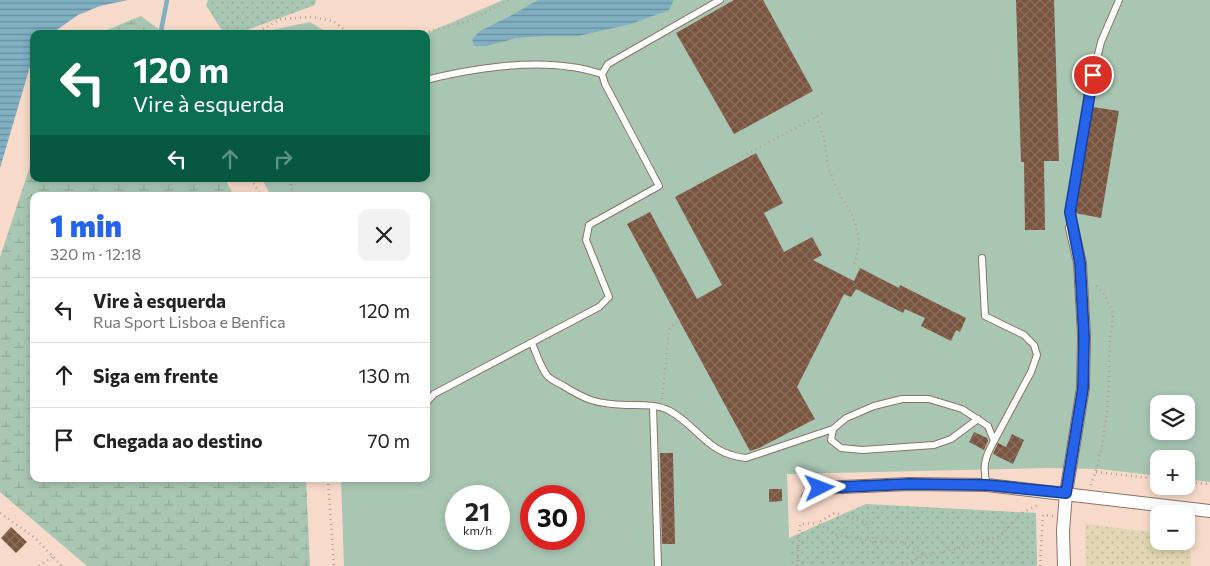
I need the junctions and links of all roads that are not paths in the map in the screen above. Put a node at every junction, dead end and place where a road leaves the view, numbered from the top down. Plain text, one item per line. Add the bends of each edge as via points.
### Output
1 (720, 0) edge
2 (1119, 0) edge
3 (602, 74) junction
4 (430, 79) edge
5 (1072, 228) joint
6 (982, 258) dead end
7 (532, 343) junction
8 (430, 398) edge
9 (653, 406) junction
10 (978, 419) junction
11 (833, 429) junction
12 (994, 441) junction
13 (987, 485) junction
14 (1066, 493) junction
15 (808, 497) dead end
16 (1210, 511) edge
17 (658, 566) edge
18 (1064, 566) edge

1 - 3 lane via 608,64
2 - 5 lane via 1101,42 1093,75 1070,212
3 - 4 lane via 571,67 529,65 485,68
3 - 7 lane via 659,186 589,225 586,240 609,297 599,307
5 - 14 street via 1080,263 1083,388
6 - 12 lane via 985,316 1024,335 1034,345 1037,355
7 - 8 lane
7 - 9 lane via 547,376 591,401
9 - 11 lane via 669,410 718,451 732,457 746,458
9 - 17 lane
10 - 11 lane via 962,409 930,398 902,399 846,418
10 - 11 lane via 951,439 934,445 907,447 841,448 831,440
10 - 12 lane via 988,426
12 - 13 lane via 983,471
13 - 14 street
13 - 15 street via 820,488
14 - 16 street
14 - 18 street

